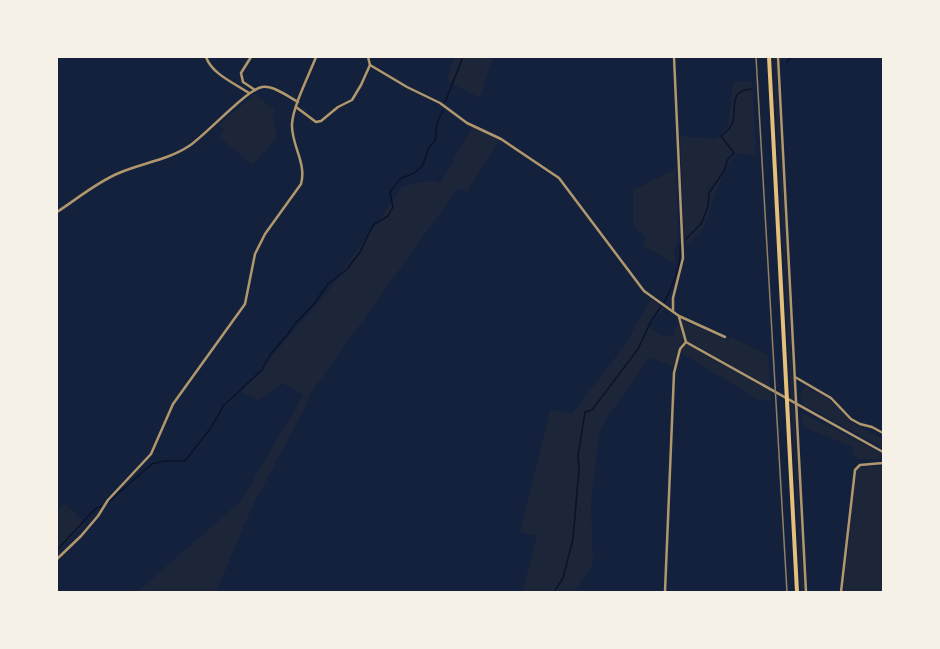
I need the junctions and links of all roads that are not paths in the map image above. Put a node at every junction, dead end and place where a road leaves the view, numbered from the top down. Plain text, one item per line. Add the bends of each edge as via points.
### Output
1 (206, 57) edge
2 (251, 57) edge
3 (316, 57) edge
4 (368, 57) edge
5 (674, 57) edge
6 (769, 57) edge
7 (778, 57) edge
8 (370, 65) junction
9 (255, 90) junction
10 (249, 93) junction
11 (298, 102) junction
12 (296, 107) junction
13 (57, 212) edge
14 (673, 310) junction
15 (679, 316) junction
16 (725, 337) dead end
17 (686, 342) junction
18 (795, 377) junction
19 (883, 433) edge
20 (883, 452) edge
21 (883, 463) edge
22 (57, 559) edge
23 (665, 592) edge
24 (797, 592) edge
25 (806, 592) edge
26 (841, 592) edge

1 - 10 street via 214,70
2 - 9 street via 241,73 243,82
3 - 11 street
4 - 8 street
5 - 14 street via 683,258 673,298
6 - 24 highway
7 - 18 street
8 - 12 street via 352,100 338,107 321,122 316,122
8 - 14 street via 440,104 467,123 501,139 561,180 644,291 666,308
9 - 10 street
9 - 11 street via 267,87
10 - 13 street via 190,146 166,158 118,173
11 - 12 street
12 - 22 street via 292,129 303,175 295,193 265,234 255,254 245,304 173,404 151,454 108,500 82,536
14 - 15 street
15 - 16 street
15 - 17 street
17 - 20 street
17 - 23 street via 680,349 674,373
18 - 19 street via 831,398 852,419
18 - 25 street
21 - 26 street via 860,465 854,470

